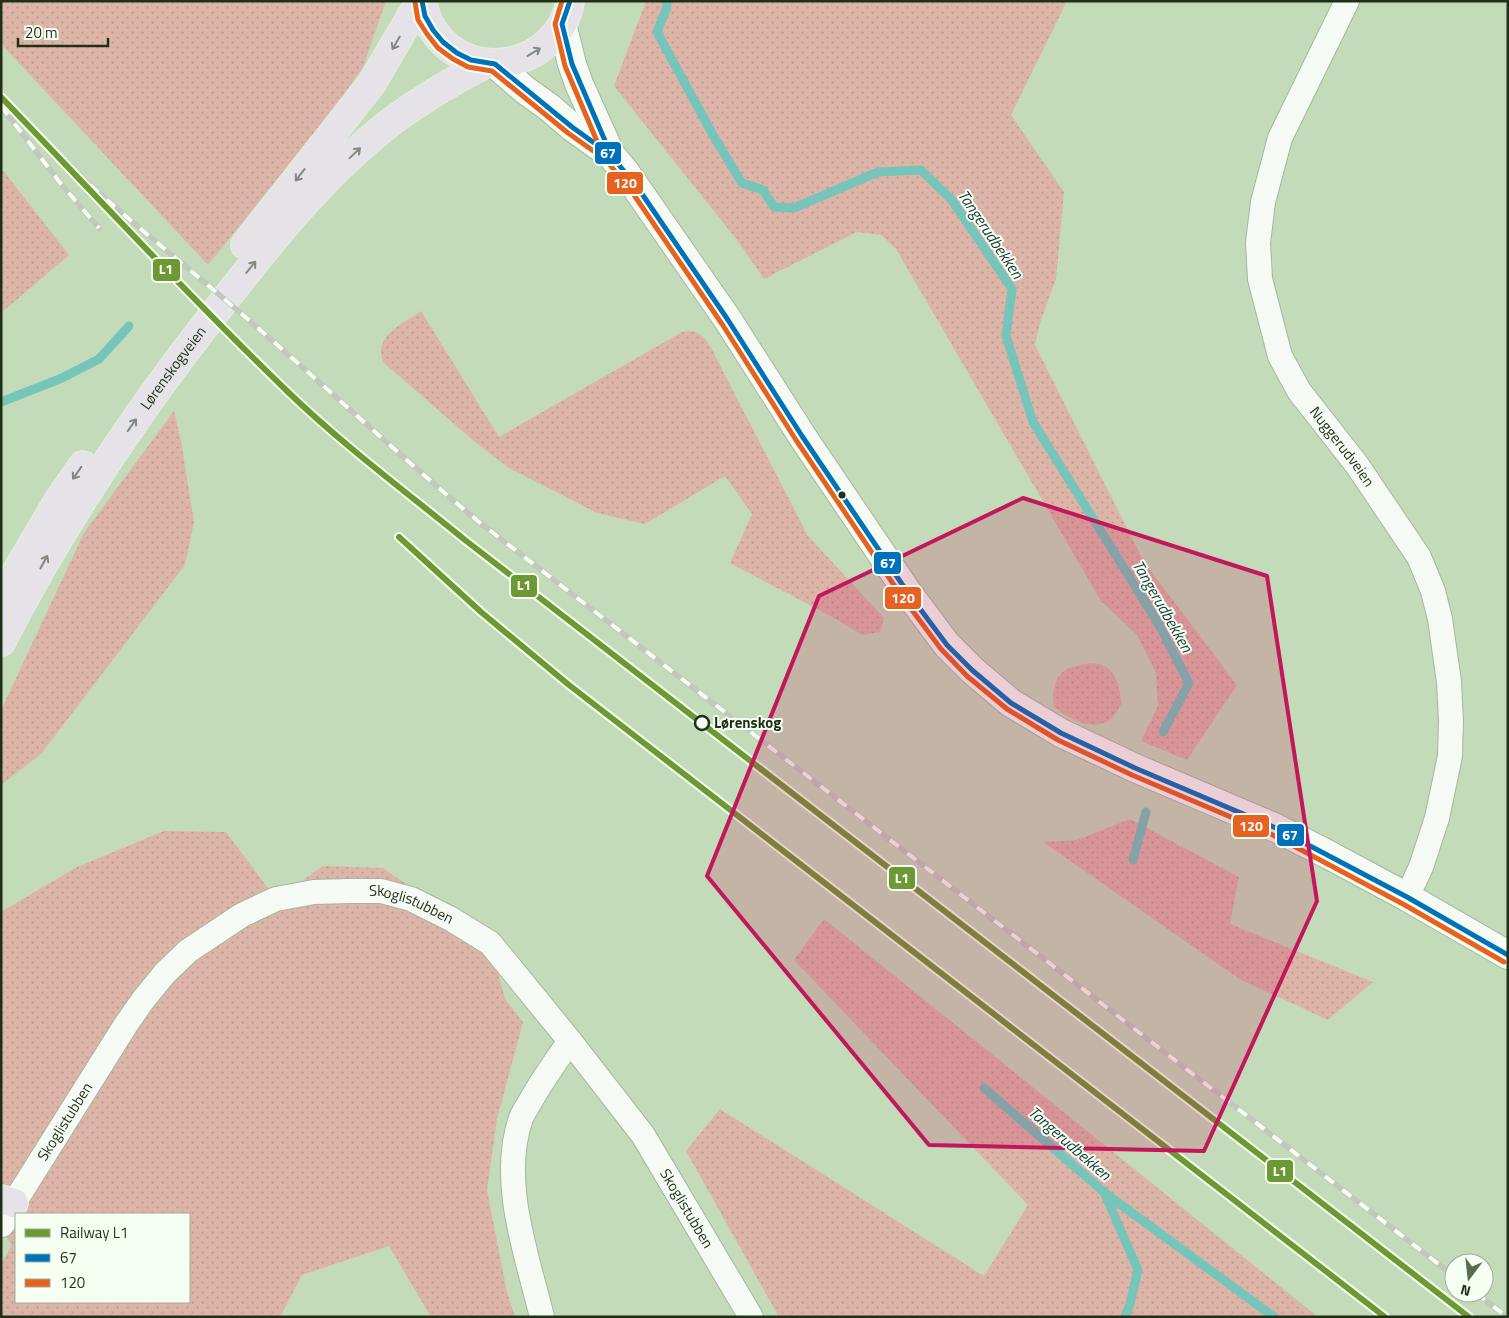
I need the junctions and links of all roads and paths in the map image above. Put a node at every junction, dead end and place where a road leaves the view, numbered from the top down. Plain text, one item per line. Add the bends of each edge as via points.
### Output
1 (421, 1) edge
2 (1348, 1) edge
3 (566, 13) edge
4 (491, 64) junction
5 (611, 154) junction
6 (1, 598) edge
7 (1, 642) edge
8 (1407, 897) junction
9 (1508, 955) edge
10 (570, 1041) junction
11 (5, 1208) edge
12 (542, 1317) edge
13 (751, 1317) edge

1 - 4 highway via 425,16 443,42 471,60
1 -> 6 highway, Lørenskogveien via 372,82 116,418 58,501
2 - 8 street, Nuggerudveien via 1280,138 1263,202 1258,243 1260,279 1280,356 1288,371 1299,391 1357,465 1420,557 1438,610 1449,682 1450,756 1437,818
4 -> 3 highway via 516,61 534,53 550,40
3 - 5 main road via 572,64
4 - 5 main road
7 -> 4 highway, Lørenskogveien via 62,530 116,448 184,352 276,236 320,187 391,122 454,80
5 - 8 main road via 723,312 906,590 947,645 972,670 1011,703 1044,724 1103,754 1285,833
8 - 9 main road
10 - 11 street, Skoglistubben via 490,943 411,899 381,891 356,891 314,892 276,899 212,934 188,951 160,980 110,1048
10 - 12 street via 521,1118 513,1153 512,1187
10 - 13 street, Skoglistubben via 644,1135

